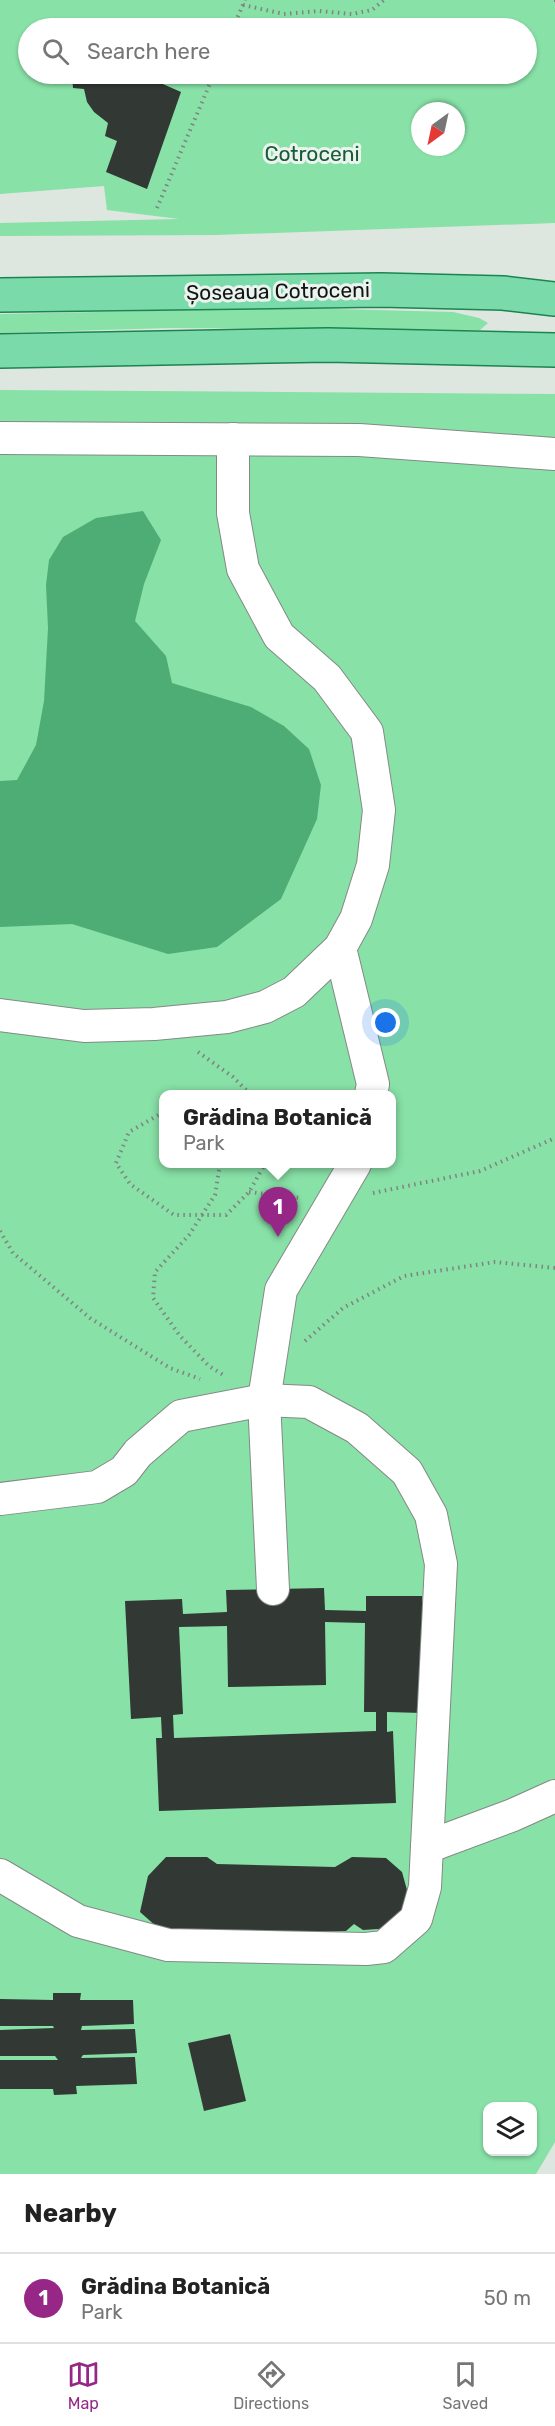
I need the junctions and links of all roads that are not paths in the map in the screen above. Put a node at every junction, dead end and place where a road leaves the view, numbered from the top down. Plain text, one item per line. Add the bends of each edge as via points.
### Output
1 (0, 295) edge
2 (555, 298) edge
3 (555, 350) edge
4 (0, 351) edge
5 (0, 438) edge
6 (233, 439) junction
7 (555, 454) edge
8 (340, 948) junction
9 (0, 1015) edge
10 (372, 1090) edge
11 (353, 1168) edge
12 (264, 1400) junction
13 (0, 1499) edge
14 (273, 1589) dead end
15 (555, 1796) edge
16 (427, 1847) junction
17 (0, 1875) edge

1 - 2 main road, Șoseaua Cotroceni via 381,290
3 - 4 main road via 328,345
5 - 6 street
6 - 7 street via 359,440
6 - 8 street via 233,513 243,569 279,636 327,678 367,732 379,810 373,866 356,919
8 - 9 street via 294,992 265,1007 227,1017 84,1026
8 - 10 street
11 - 12 street via 281,1290
12 - 13 street via 181,1416 138,1453 124,1471 97,1487
12 - 14 street
12 - 16 street via 309,1402 357,1428 407,1472 431,1515 441,1564
15 - 16 street
16 - 17 street via 425,1887 416,1919 384,1947 366,1949 168,1945 78,1921

